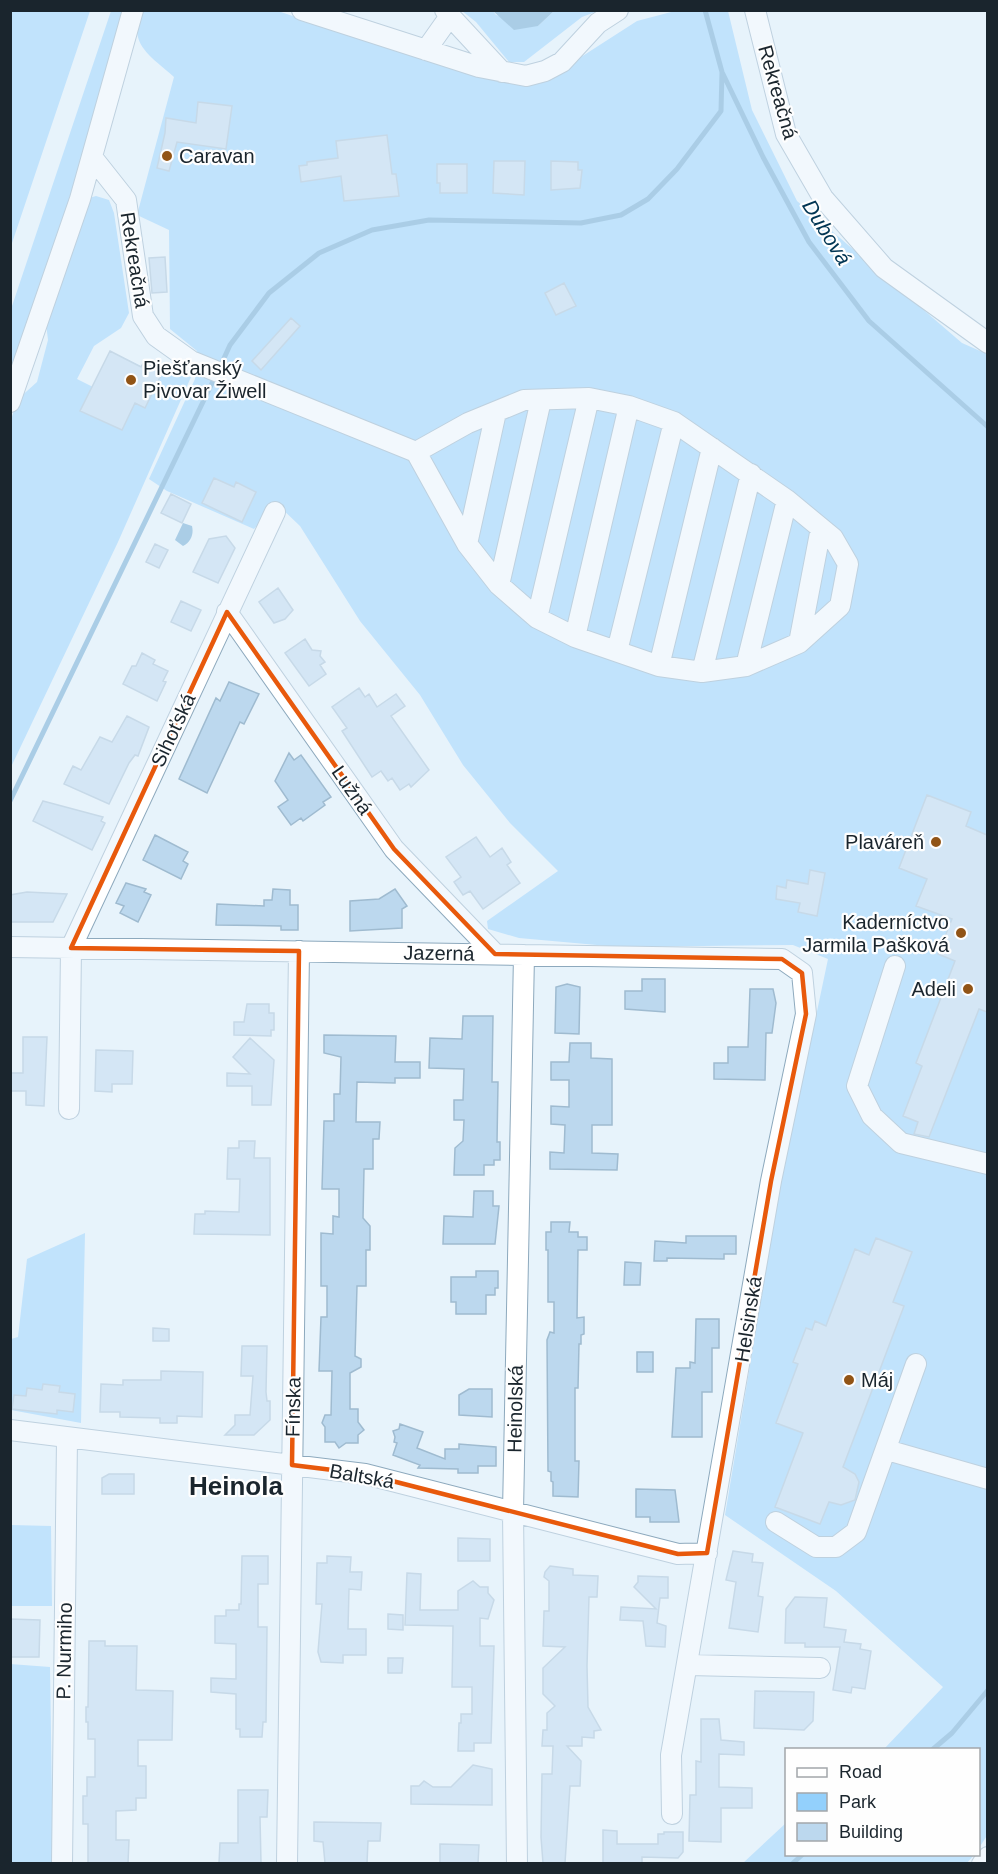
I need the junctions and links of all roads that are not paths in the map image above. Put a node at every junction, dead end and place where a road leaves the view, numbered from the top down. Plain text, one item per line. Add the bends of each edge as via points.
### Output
1 (133, 10) edge
2 (302, 10) edge
3 (618, 10) edge
4 (755, 10) edge
5 (447, 13) edge
6 (598, 17) edge
7 (426, 51) junction
8 (502, 72) junction
9 (92, 157) junction
10 (987, 343) edge
11 (589, 398) junction
12 (541, 400) junction
13 (10, 402) edge
14 (629, 406) junction
15 (496, 412) junction
16 (674, 422) junction
17 (712, 448) junction
18 (416, 452) junction
19 (751, 474) junction
20 (787, 500) junction
21 (275, 512) dead end
22 (821, 528) junction
23 (467, 544) junction
24 (499, 585) junction
25 (227, 612) junction
26 (537, 618) junction
27 (575, 637) junction
28 (799, 643) junction
29 (617, 651) junction
30 (659, 666) junction
31 (746, 666) junction
32 (702, 672) junction
33 (10, 947) edge
34 (71, 948) junction
35 (299, 951) junction
36 (495, 954) junction
37 (524, 955) junction
38 (896, 966) dead end
39 (802, 973) joint
40 (69, 1109) dead end
41 (987, 1164) edge
42 (916, 1364) dead end
43 (10, 1430) edge
44 (67, 1438) junction
45 (887, 1450) junction
46 (292, 1465) junction
47 (987, 1479) edge
48 (513, 1512) junction
49 (776, 1522) dead end
50 (707, 1553) junction
51 (688, 1665) junction
52 (820, 1668) dead end
53 (672, 1814) dead end
54 (987, 1857) edge
55 (62, 1863) edge
56 (286, 1863) edge
57 (517, 1863) edge
58 (982, 1863) edge

1 - 9 street
2 - 7 street
3 - 6 street
4 - 10 street, Rekreačná via 786,134 823,198 884,268
5 - 7 street
5 - 8 street
6 - 8 street via 562,62 526,76
7 - 8 street
9 - 13 street
9 - 18 street, Rekreačná via 126,200 143,316 156,336 191,361 230,379
11 - 12 street
11 - 14 street
11 - 26 street
12 - 15 street via 524,400
12 - 24 street
14 - 16 street
14 - 27 street
15 - 18 street
15 - 23 street
16 - 17 street
16 - 29 street
17 - 19 street
17 - 30 street
18 - 23 street
19 - 20 street
19 - 32 street
20 - 22 street
20 - 31 street
21 - 25 street, Sihoťská
22 - 28 street
22 - 28 street via 833,538 848,564 840,606
23 - 24 street
24 - 26 street
25 - 34 street, Sihoťská
25 - 36 street, Lužná via 394,849
26 - 27 street
27 - 29 street
28 - 31 street
29 - 30 street
30 - 32 street
31 - 32 street
33 - 34 street, Jazerná
34 - 35 street, Jazerná
34 - 40 street
35 - 36 street, Jazerná
35 - 46 street, Fínska
36 - 37 street, Jazerná
37 - 39 street, Jazerná via 782,959
37 - 48 street, Heinolská
38 - 41 street via 857,1086 872,1116 901,1143
39 - 50 street, Helsinská via 806,1014 771,1181
42 - 45 street
43 - 44 street, Baltská
44 - 46 street, Baltská
44 - 55 street, P. Nurmiho
45 - 47 street
45 - 49 street via 855,1532 836,1547 816,1547
46 - 48 street, Baltská via 365,1474
46 - 56 street, Fínska
48 - 50 street, Baltská via 678,1554
48 - 57 street, Heinolská
50 - 51 street, Helsinská
51 - 52 street
51 - 53 street, Helsinská via 671,1755
54 - 58 street

